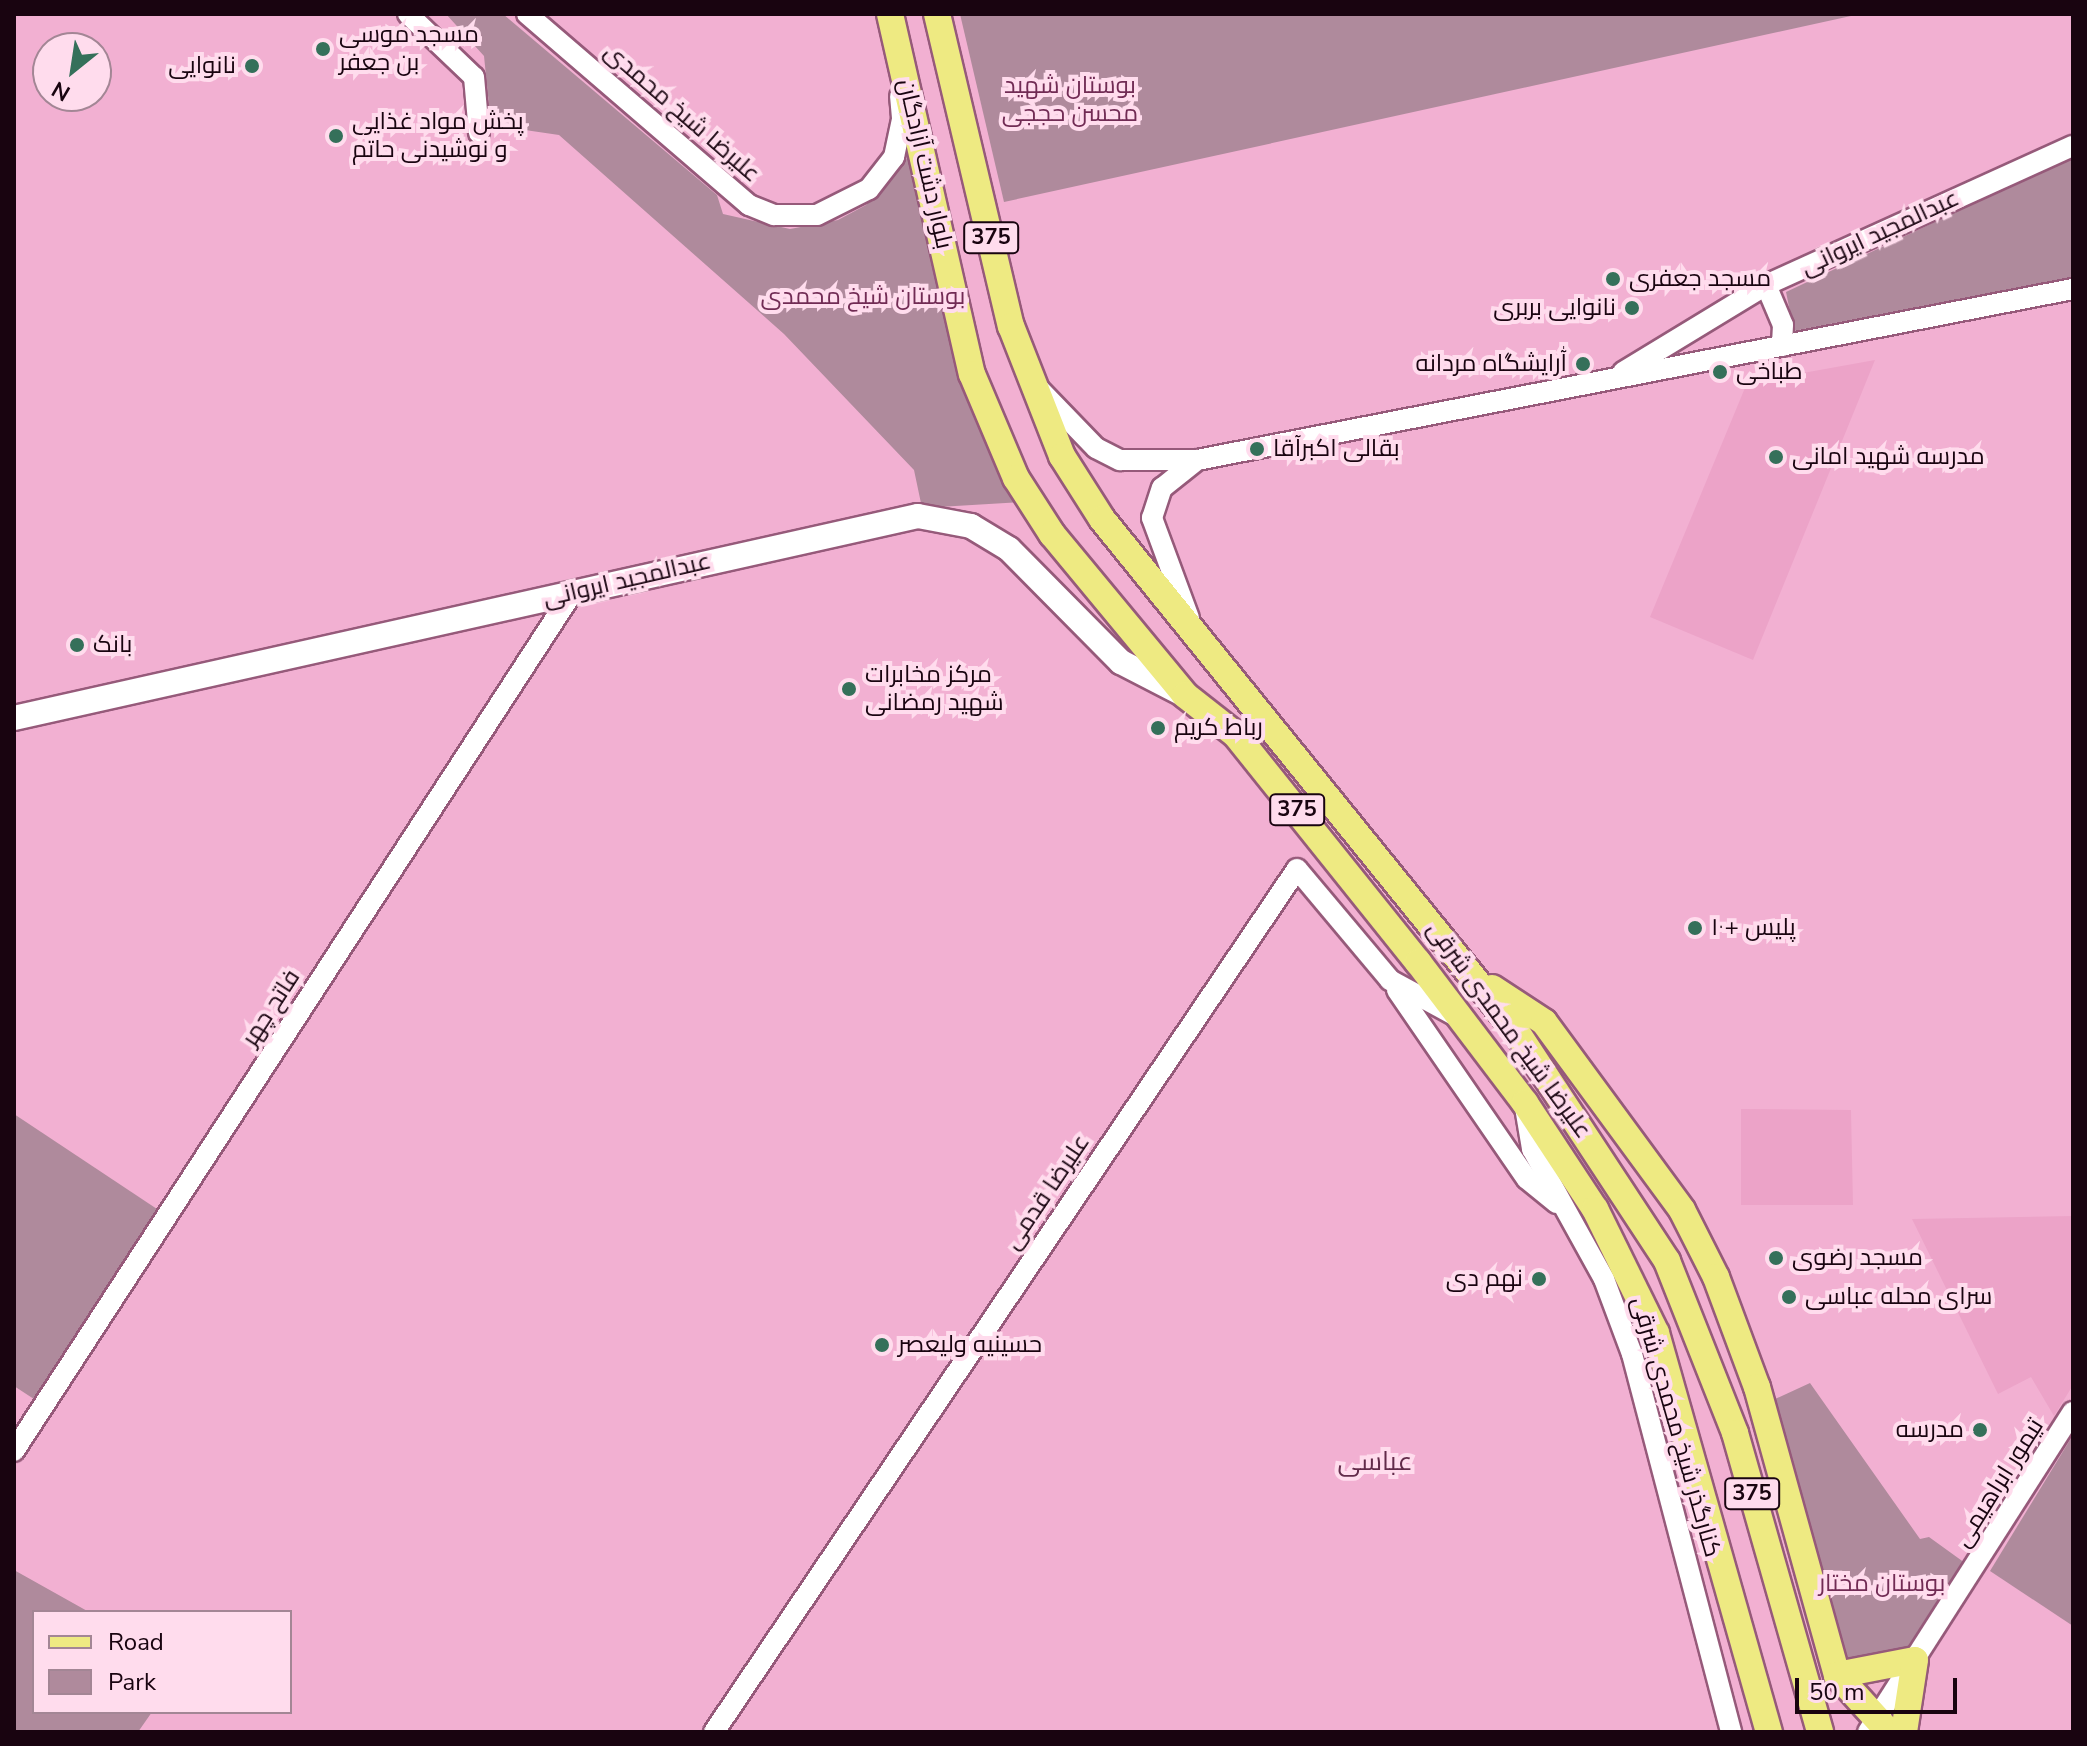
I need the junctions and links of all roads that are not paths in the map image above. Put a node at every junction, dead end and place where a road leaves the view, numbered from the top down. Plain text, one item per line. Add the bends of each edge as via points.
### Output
1 (408, 14) edge
2 (527, 14) edge
3 (937, 14) edge
4 (890, 15) edge
5 (479, 133) dead end
6 (2073, 146) edge
7 (1766, 285) junction
8 (2073, 289) edge
9 (1782, 346) junction
10 (1609, 380) junction
11 (1033, 383) junction
12 (1062, 456) joint
13 (1197, 460) junction
14 (1052, 534) joint
15 (572, 593) junction
16 (1196, 634) junction
17 (1185, 695) junction
18 (14, 718) edge
19 (1471, 975) junction
20 (1390, 980) junction
21 (1462, 1019) junction
22 (1525, 1103) junction
23 (1569, 1212) junction
24 (2073, 1412) edge
25 (14, 1451) edge
26 (1915, 1660) junction
27 (1837, 1675) junction
28 (1877, 1727) edge
29 (714, 1732) edge
30 (1731, 1732) edge
31 (1769, 1732) edge
32 (1820, 1732) edge
33 (1904, 1732) edge

1 - 5 street via 474,77
2 - 4 street, علیرضا شیخ محمدی via 749,205 796,217 859,197 894,157 902,118
3 - 11 main road, بلوار دشت آزادگان / 375 via 1011,326
4 - 14 main road, بلوار دشت آزادگان / 375 via 972,374 1016,478
6 - 7 street, عبدالمجید ایروانی
7 - 9 street via 1783,325
7 - 10 street, عبدالمجید ایروانی
8 - 9 street, عبدالمجید ایروانی
9 - 10 street, عبدالمجید ایروانی
10 - 13 street, عبدالمجید ایروانی
11 - 12 main road, بلوار دشت آزادگان / 375
11 - 13 street, عبدالمجید ایروانی via 1096,448 1120,460
12 - 16 main road, علیرضا شیخ محمدی شرقی / 375 via 1102,519
13 - 16 street via 1162,488 1152,518
14 - 17 main road, علیرضا شیخ محمدی شرقی / 375
15 - 17 main road, عبدالمجید ایروانی via 918,516 971,526 1009,549 1121,662
15 - 18 main road, عبدالمجید ایروانی
15 - 25 street, فاتح چهر
16 - 19 main road, علیرضا شیخ محمدی شرقی / 375
17 - 21 main road, علیرضا شیخ محمدی شرقی / 375 via 1236,735
19 - 27 main road via 1544,1022 1682,1210 1716,1277 1757,1387
19 - 32 main road, علیرضا شیخ محمدی شرقی / 375 via 1578,1120 1667,1261 1735,1433
20 - 21 street, علیرضا قدمی
20 - 23 street via 1527,1179
20 - 29 street, علیرضا قدمی via 1297,869
21 - 22 main road, علیرضا شیخ محمدی شرقی / 375
22 - 23 street, کنارگذر شیخ محمدی شرقی via 1532,1149
22 - 31 main road, علیرضا شیخ محمدی شرقی / 375 via 1629,1271 1656,1333
23 - 30 street, کنارگذر شیخ محمدی شرقی via 1604,1279 1632,1354
24 - 26 street, تیمور ابراهیمی
26 - 27 main road
26 - 28 street, تیمور ابراهیمی
26 - 33 main road
27 - 28 main road

